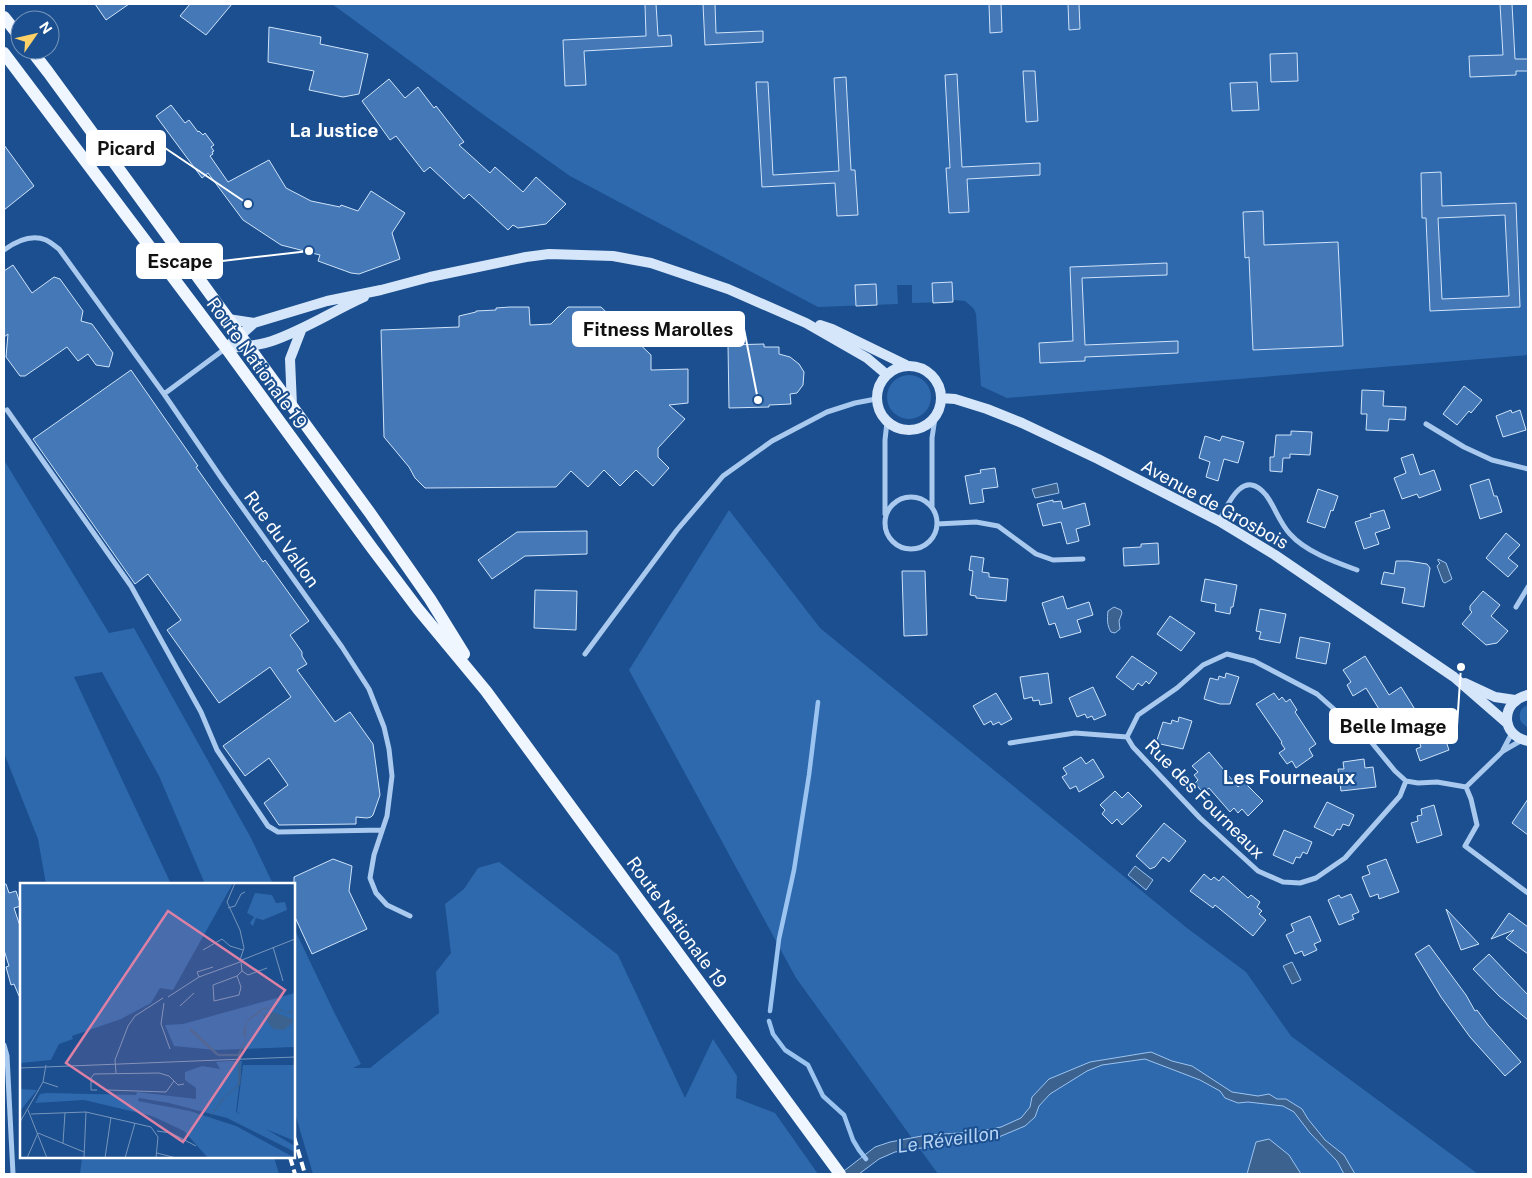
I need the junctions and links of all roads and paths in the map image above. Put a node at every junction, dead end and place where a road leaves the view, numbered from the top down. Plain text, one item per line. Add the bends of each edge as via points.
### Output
1 (4, 53) edge
2 (39, 60) edge
3 (4, 250) edge
4 (381, 290) junction
5 (228, 319) junction
6 (254, 323) junction
7 (806, 323) junction
8 (302, 328) junction
9 (240, 336) junction
10 (249, 347) junction
11 (226, 348) junction
12 (906, 365) junction
13 (886, 374) junction
14 (164, 394) junction
15 (941, 398) junction
16 (876, 399) junction
17 (292, 406) junction
18 (7, 410) dead end
19 (934, 418) junction
20 (887, 422) junction
21 (1426, 424) dead end
22 (1528, 470) edge
23 (932, 507) junction
24 (1219, 521) junction
25 (937, 524) junction
26 (885, 525) junction
27 (1083, 559) dead end
28 (1358, 570) dead end
29 (1528, 586) edge
30 (1516, 607) dead end
31 (585, 654) dead end
32 (1454, 677) junction
33 (486, 690) junction
34 (1528, 695) edge
35 (1515, 700) junction
36 (1510, 729) junction
37 (1128, 737) junction
38 (1526, 740) edge
39 (1010, 743) dead end
40 (1503, 751) junction
41 (1406, 781) junction
42 (1466, 787) junction
43 (382, 830) junction
44 (1528, 893) edge
45 (410, 916) dead end
46 (4, 1045) edge
47 (13, 1174) edge
48 (840, 1174) edge

1 - 11 main road, Route Nationale 19
2 - 5 main road, Route Nationale 19
3 - 14 street, Rue du Vallon via 15,242 32,238 46,240 59,249
4 - 6 street via 327,301
4 - 7 street via 526,257 549,254 613,256 651,263 728,289
4 - 8 street
5 - 6 street
5 - 9 main road, Route Nationale 19
6 - 9 street
7 - 12 street via 832,329
7 - 13 street via 867,358
8 - 10 street
8 - 17 street via 290,359
9 - 10 main road, Route Nationale 19
9 - 11 street
10 - 11 street
10 - 17 main road, Route Nationale 19
11 - 14 street
11 - 33 main road, Route Nationale 19 via 418,609
12 - 13 street
12 - 15 street via 920,367 933,376
13 - 16 street via 880,382
14 - 43 street, Rue du Vallon via 369,689 384,727 392,776
15 - 19 street
15 - 24 street, Avenue de Grosbois via 987,408 1022,423
16 - 20 street
16 - 31 street via 827,412 772,441 724,476 677,530
17 - 33 main road, Route Nationale 19 via 430,599
18 - 43 street via 131,586 201,712 218,750 268,826 278,832
19 - 20 street via 927,425 907,430
19 - 23 street
20 - 26 street
21 - 22 street via 1492,460
23 - 25 street
23 - 26 street via 918,498 901,499 889,509
24 - 28 street via 1236,491 1250,484 1265,494 1290,535 1320,555
24 - 32 street, Avenue de Grosbois via 1275,555
25 - 26 street via 927,544 910,549 894,543
25 - 27 street via 976,522 998,526 1036,554 1053,560
29 - 30 street
32 - 35 street, Avenue de Grosbois via 1495,698
32 - 36 street, Avenue de Grosbois
33 - 48 main road, Route Nationale 19
34 - 35 street
35 - 36 street via 1508,711
36 - 38 street, Avenue de Grosbois
36 - 40 street
37 - 39 street, Rue des Fourneaux via 1075,733
37 - 41 street, Rue des Fourneaux via 1138,715 1203,665 1227,654 1254,661 1317,694 1372,742
37 - 41 street, Rue des Fourneaux via 1133,747 1200,818 1258,871 1283,882 1300,883 1316,878 1345,858 1400,796
38 - 40 street
40 - 42 street
41 - 42 street
42 - 44 street via 1477,825 1465,846
43 - 45 street, Rue du Vallon via 370,878 376,894 387,905
46 - 47 street

